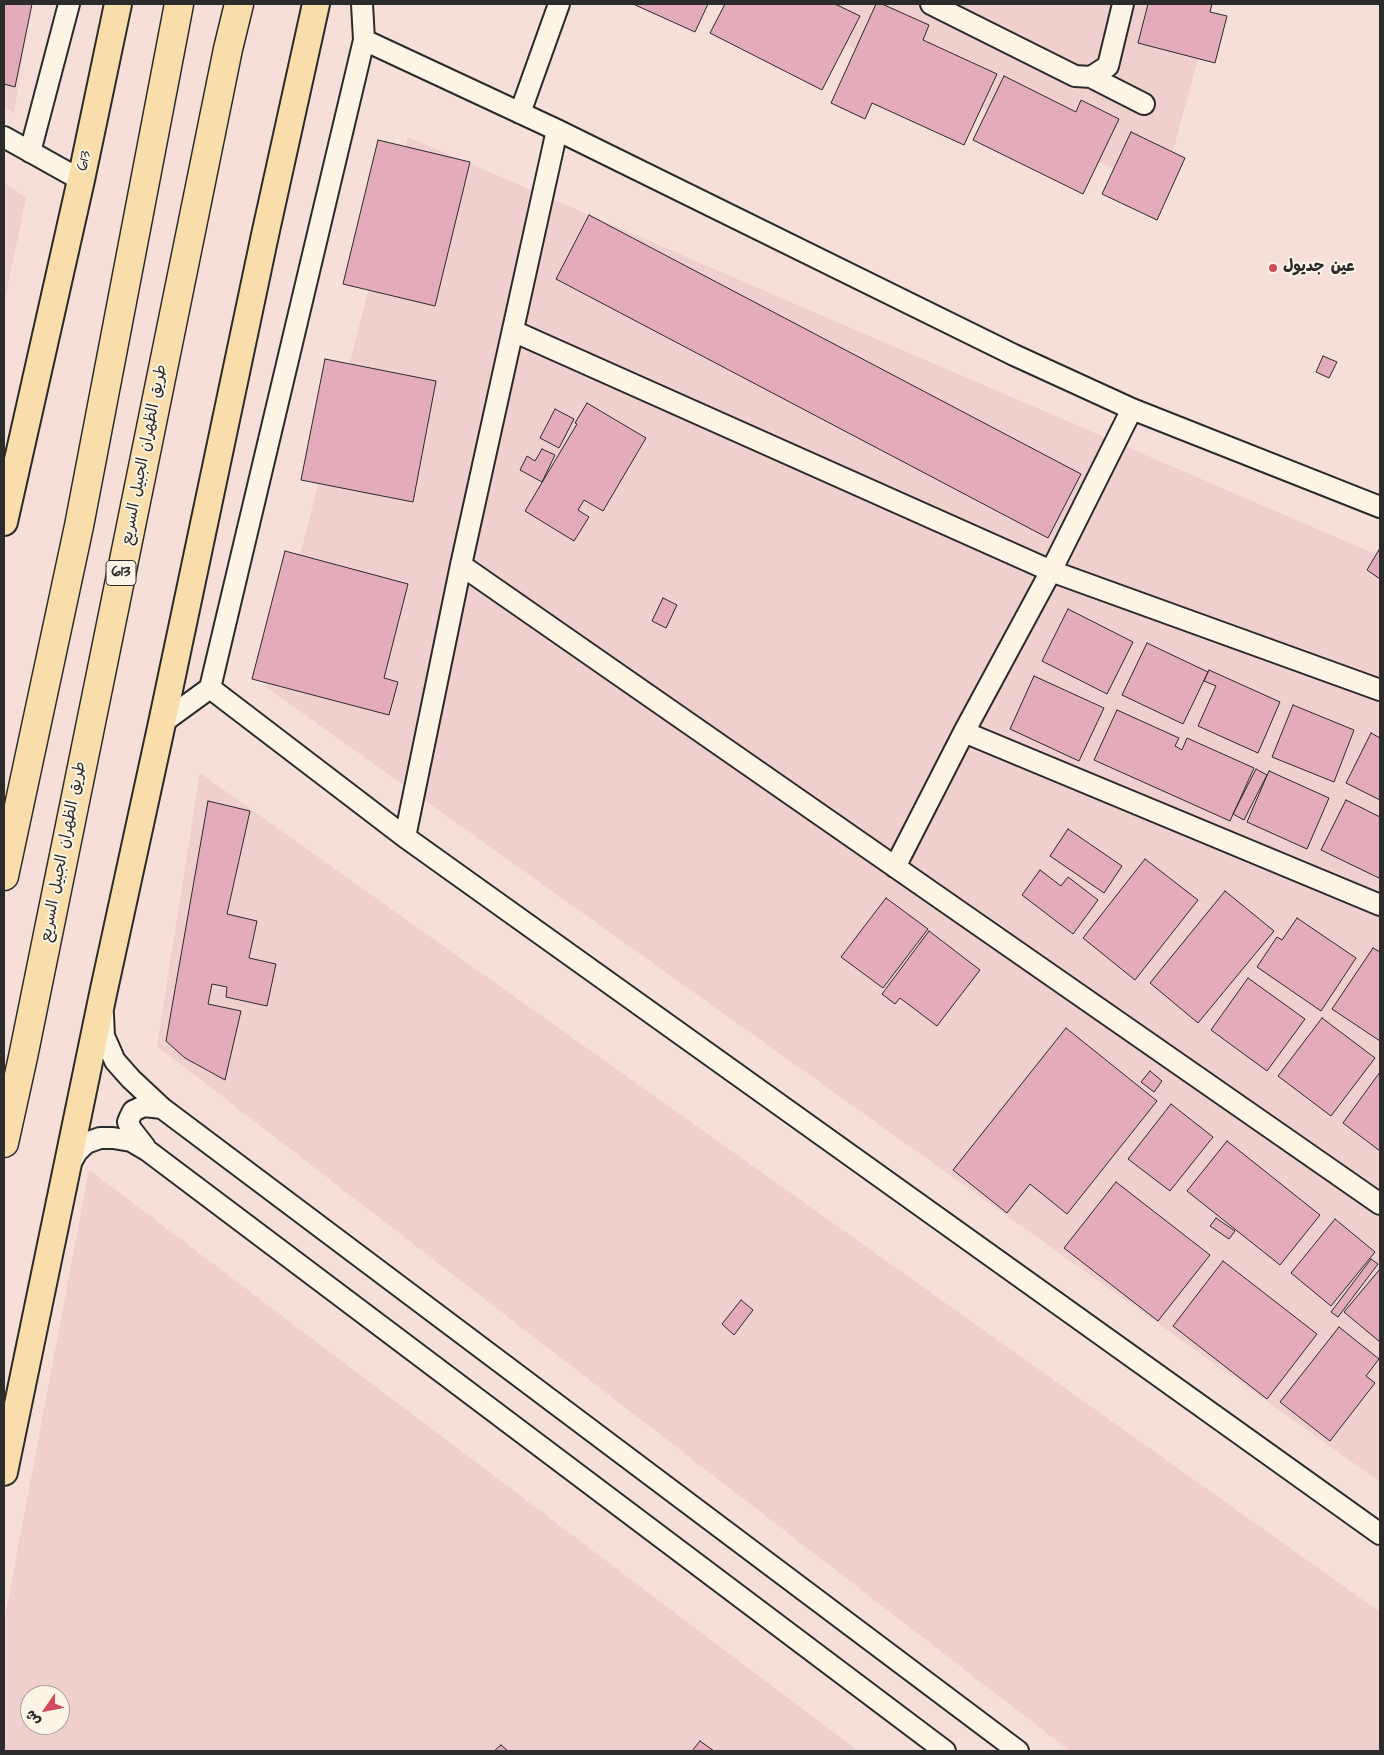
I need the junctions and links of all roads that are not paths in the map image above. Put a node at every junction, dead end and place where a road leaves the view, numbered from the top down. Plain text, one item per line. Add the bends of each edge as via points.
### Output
1 (69, 4) edge
2 (118, 4) edge
3 (179, 4) edge
4 (239, 4) edge
5 (316, 4) edge
6 (362, 4) edge
7 (559, 4) edge
8 (931, 4) edge
9 (1123, 4) edge
10 (364, 40) junction
11 (1091, 77) junction
12 (1144, 104) dead end
13 (520, 113) junction
14 (557, 130) junction
15 (4, 137) edge
16 (30, 152) junction
17 (81, 180) junction
18 (513, 331) junction
19 (1132, 410) junction
20 (1380, 506) edge
21 (4, 522) edge
22 (79, 526) junction
23 (461, 565) junction
24 (1051, 571) junction
25 (210, 688) junction
26 (1380, 690) edge
27 (162, 723) junction
28 (964, 732) junction
29 (4, 784) edge
30 (405, 837) junction
31 (895, 867) junction
32 (4, 876) edge
33 (1380, 905) edge
34 (103, 994) junction
35 (162, 1108) junction
36 (4, 1142) edge
37 (148, 1151) junction
38 (64, 1175) junction
39 (1380, 1204) edge
40 (4, 1472) edge
41 (1380, 1534) edge
42 (945, 1751) edge
43 (1018, 1751) edge

1 - 16 street
2 - 17 main road, 613
3 - 22 highway
4 - 36 highway, طريق الظهران الجبيل السريع / 613
5 - 27 main road
6 - 10 street
7 - 13 street
8 - 11 street via 1075,76
9 - 11 street via 1108,66
10 - 13 street
10 - 25 street
11 - 12 street
13 - 14 street
14 - 18 street
14 - 19 street
15 - 16 street
16 - 17 street
17 - 21 main road, 613
18 - 23 street
18 - 24 street
19 - 20 street
19 - 24 street
22 - 29 highway
22 - 32 highway
23 - 30 street
23 - 31 street
24 - 26 street
24 - 28 street
25 - 27 street
25 - 30 street
27 - 34 main road
28 - 31 street
28 - 33 street
30 - 41 street
31 - 39 street
34 - 35 street via 104,1036 115,1060
34 - 38 main road
35 - 37 street via 144,1106 133,1111 128,1122
35 - 43 street
37 - 38 street via 131,1141 113,1138 86,1142
37 - 42 street
38 - 40 main road

